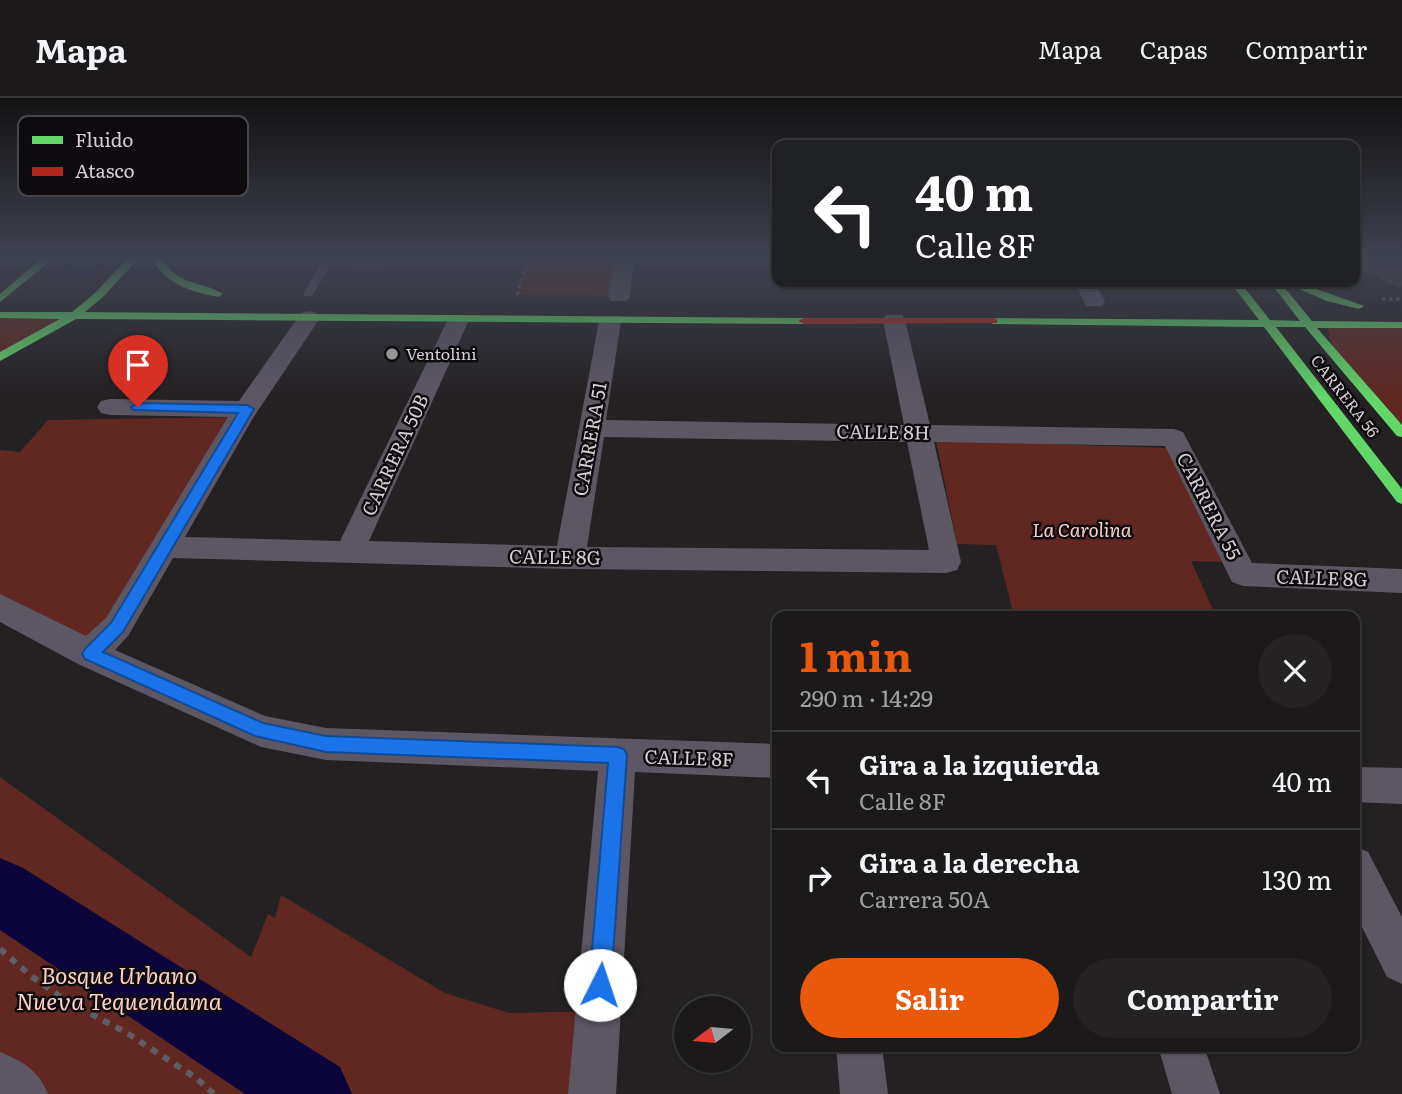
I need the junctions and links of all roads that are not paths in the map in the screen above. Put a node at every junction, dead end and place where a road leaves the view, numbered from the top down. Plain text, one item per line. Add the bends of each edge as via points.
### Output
1 (79, 305) edge
2 (532, 305) edge
3 (605, 305) edge
4 (616, 305) edge
5 (635, 305) edge
6 (745, 305) edge
7 (1254, 305) edge
8 (1293, 305) edge
9 (1342, 305) edge
10 (1359, 306) joint
11 (1380, 306) dead end
12 (75, 314) junction
13 (0, 315) edge
14 (309, 318) junction
15 (458, 320) junction
16 (712, 320) junction
17 (894, 320) junction
18 (553, 321) junction
19 (1267, 323) junction
20 (1308, 324) junction
21 (1402, 325) edge
22 (0, 357) edge
23 (110, 407) dead end
24 (247, 409) junction
25 (591, 428) junction
26 (919, 432) junction
27 (1402, 433) edge
28 (1174, 438) joint
29 (1402, 499) edge
30 (164, 547) junction
31 (349, 553) junction
32 (570, 558) junction
33 (1243, 575) joint
34 (1402, 581) edge
35 (0, 607) edge
36 (90, 654) junction
37 (618, 755) junction
38 (772, 761) edge
39 (1360, 784) edge
40 (1402, 786) edge
41 (1360, 878) edge
42 (1402, 962) edge
43 (860, 1052) edge
44 (1183, 1052) edge
45 (0, 1076) edge
46 (24, 1094) edge
47 (592, 1094) edge
48 (864, 1094) edge
49 (1196, 1094) edge

1 - 12 main road
2 - 18 main road
3 - 18 main road
4 - 25 street, CARRERA 51
5 - 16 main road
6 - 16 main road
7 - 19 main road, CARRERA 56
8 - 20 main road, CARRERA 56
9 - 10 main road
10 - 11 main road
12 - 13 main road
12 - 14 main road
12 - 22 main road
14 - 15 main road
14 - 24 street
15 - 18 main road
15 - 31 street, CARRERA 50B
16 - 17 main road
17 - 19 main road
17 - 26 street
19 - 20 main road
19 - 29 main road, CARRERA 56
20 - 21 main road
20 - 27 main road, CARRERA 56
23 - 24 street
24 - 30 street
25 - 26 street, CALLE 8H
25 - 32 street, CARRERA 51
26 - 28 street, CALLE 8H
26 - 32 street, CALLE 8G via 946,562
28 - 33 street, CARRERA 55
30 - 31 street, CALLE 8G
30 - 36 street via 117,627
31 - 32 street, CALLE 8G
33 - 34 street, CALLE 8G
35 - 36 street, CALLE 8F
36 - 37 street, CALLE 8F via 261,731 326,744
37 - 38 street, CALLE 8F
37 - 47 street
39 - 40 street
41 - 42 street
43 - 48 street
44 - 49 street
45 - 46 street

